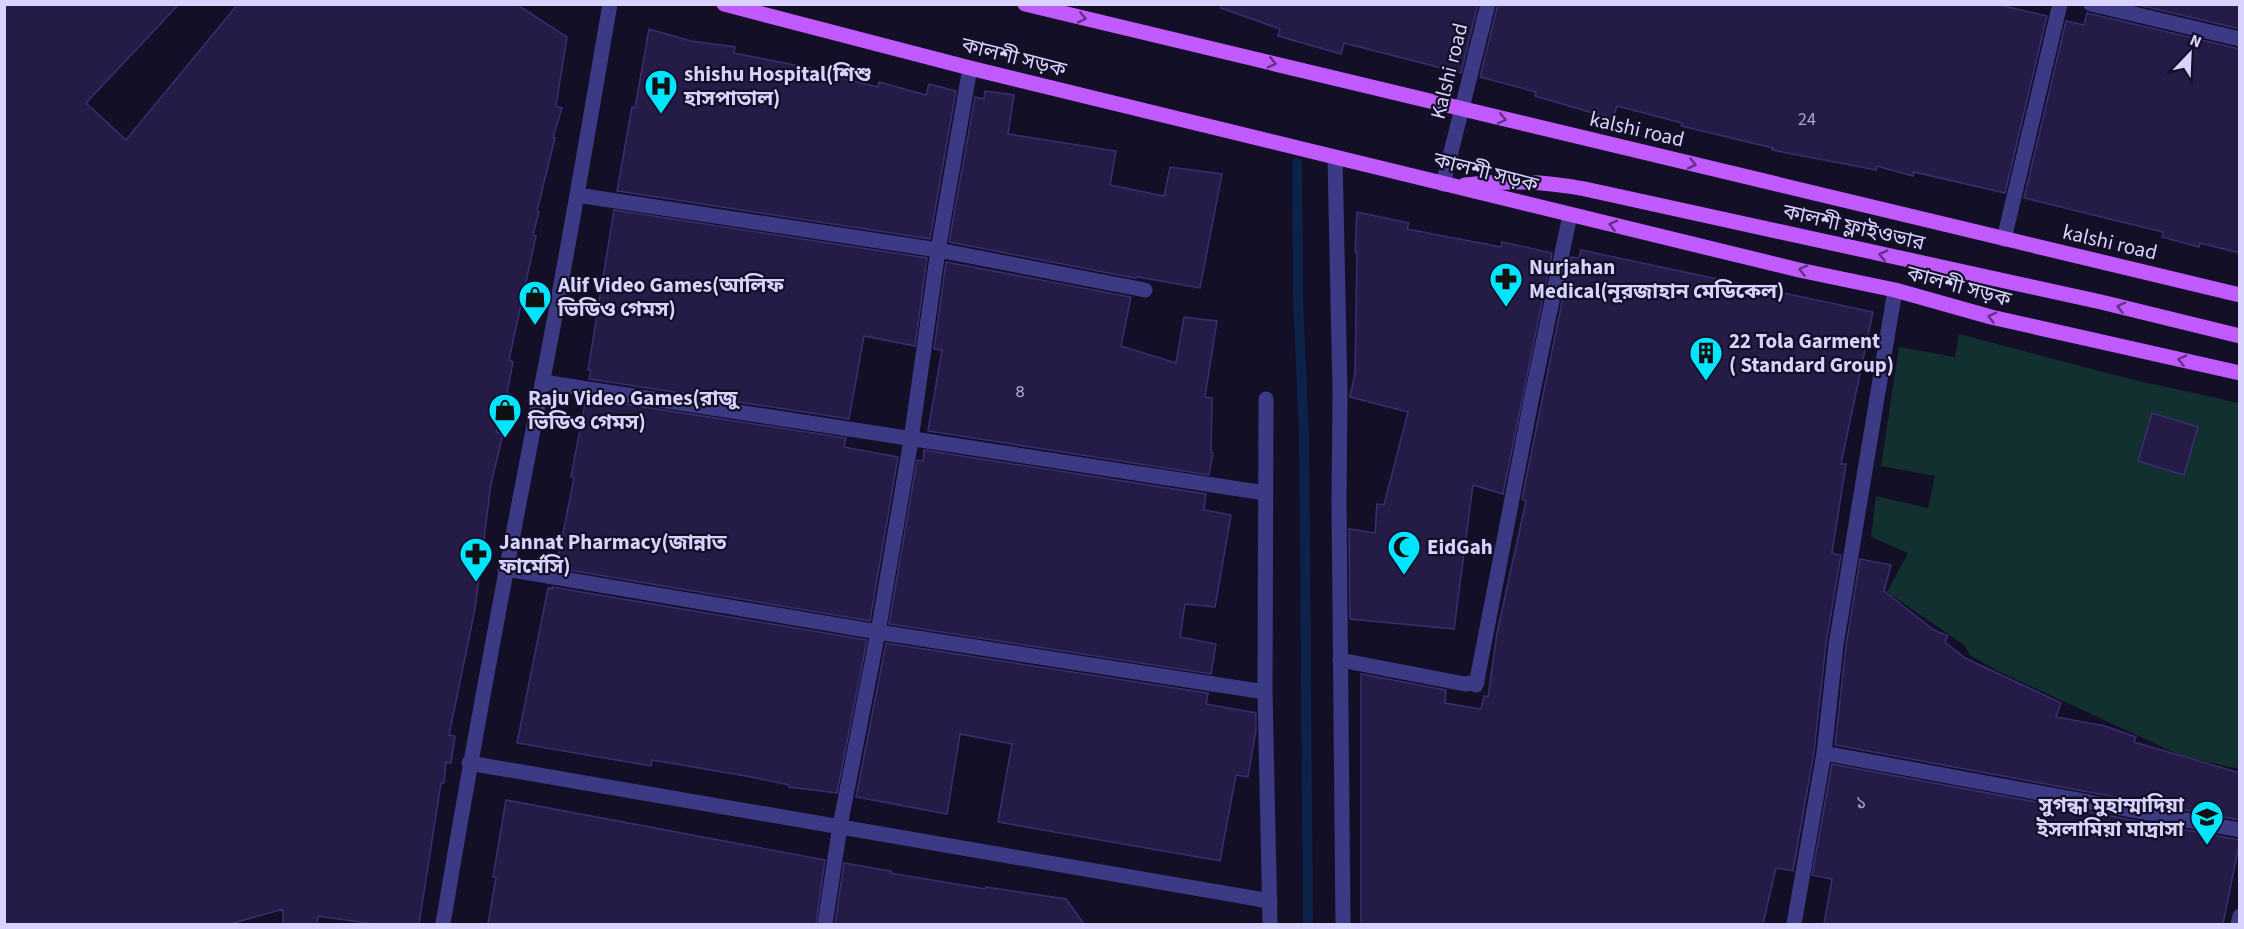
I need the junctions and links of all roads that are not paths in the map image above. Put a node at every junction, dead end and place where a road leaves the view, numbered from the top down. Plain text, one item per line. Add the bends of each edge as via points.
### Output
1 (610, 4) edge
2 (724, 4) edge
3 (1025, 4) edge
4 (1488, 4) edge
5 (2060, 4) edge
6 (2091, 4) edge
7 (2240, 39) edge
8 (970, 68) junction
9 (1461, 109) junction
10 (1335, 157) junction
11 (1450, 185) junction
12 (577, 195) junction
13 (1570, 215) junction
14 (2004, 239) junction
15 (938, 250) junction
16 (1145, 290) dead end
17 (1895, 290) junction
18 (2240, 295) edge
19 (2240, 336) edge
20 (2240, 373) edge
21 (543, 382) junction
22 (1266, 399) dead end
23 (911, 440) junction
24 (1264, 493) junction
25 (505, 569) junction
26 (878, 632) junction
27 (1340, 660) junction
28 (1265, 692) junction
29 (1824, 753) junction
30 (469, 764) junction
31 (840, 826) junction
32 (2240, 830) edge
33 (1270, 901) junction
34 (2240, 916) edge
35 (443, 924) edge
36 (825, 924) edge
37 (1270, 924) edge
38 (1342, 924) edge
39 (1794, 924) edge
40 (2238, 924) edge

1 - 12 street
2 - 8 main road, কালশী সড়ক
3 -> 9 main road, kalshi road
4 - 9 street, Kalshi road
5 - 14 street
6 - 7 street
8 - 10 main road, কালশী সড়ক
8 - 15 street
9 - 11 street, Kalshi road
9 -> 14 main road, kalshi road
10 - 11 main road, কালশী সড়ক
10 - 27 street
11 - 13 main road, কালশী সড়ক
19 -> 11 main road, কালশী ফ্লাইওভার via 1586,189 1542,182
12 - 15 street
12 - 21 street
17 -> 13 main road, কালশী সড়ক
13 - 27 street via 1476,684
14 - 18 main road, kalshi road
15 - 16 street
15 - 23 street
20 -> 17 main road, কালশী সড়ক via 1991,317
17 - 29 street via 1836,645
21 - 23 street
21 - 25 street
22 - 24 street
23 - 24 street
23 - 26 street
24 - 28 street
25 - 26 street
25 - 30 street
26 - 28 street
26 - 31 street
27 - 38 street
28 - 33 street
29 - 32 street
29 - 39 street
30 - 31 street
30 - 35 street
31 - 33 street
31 - 36 street
33 - 37 street
34 - 40 street

